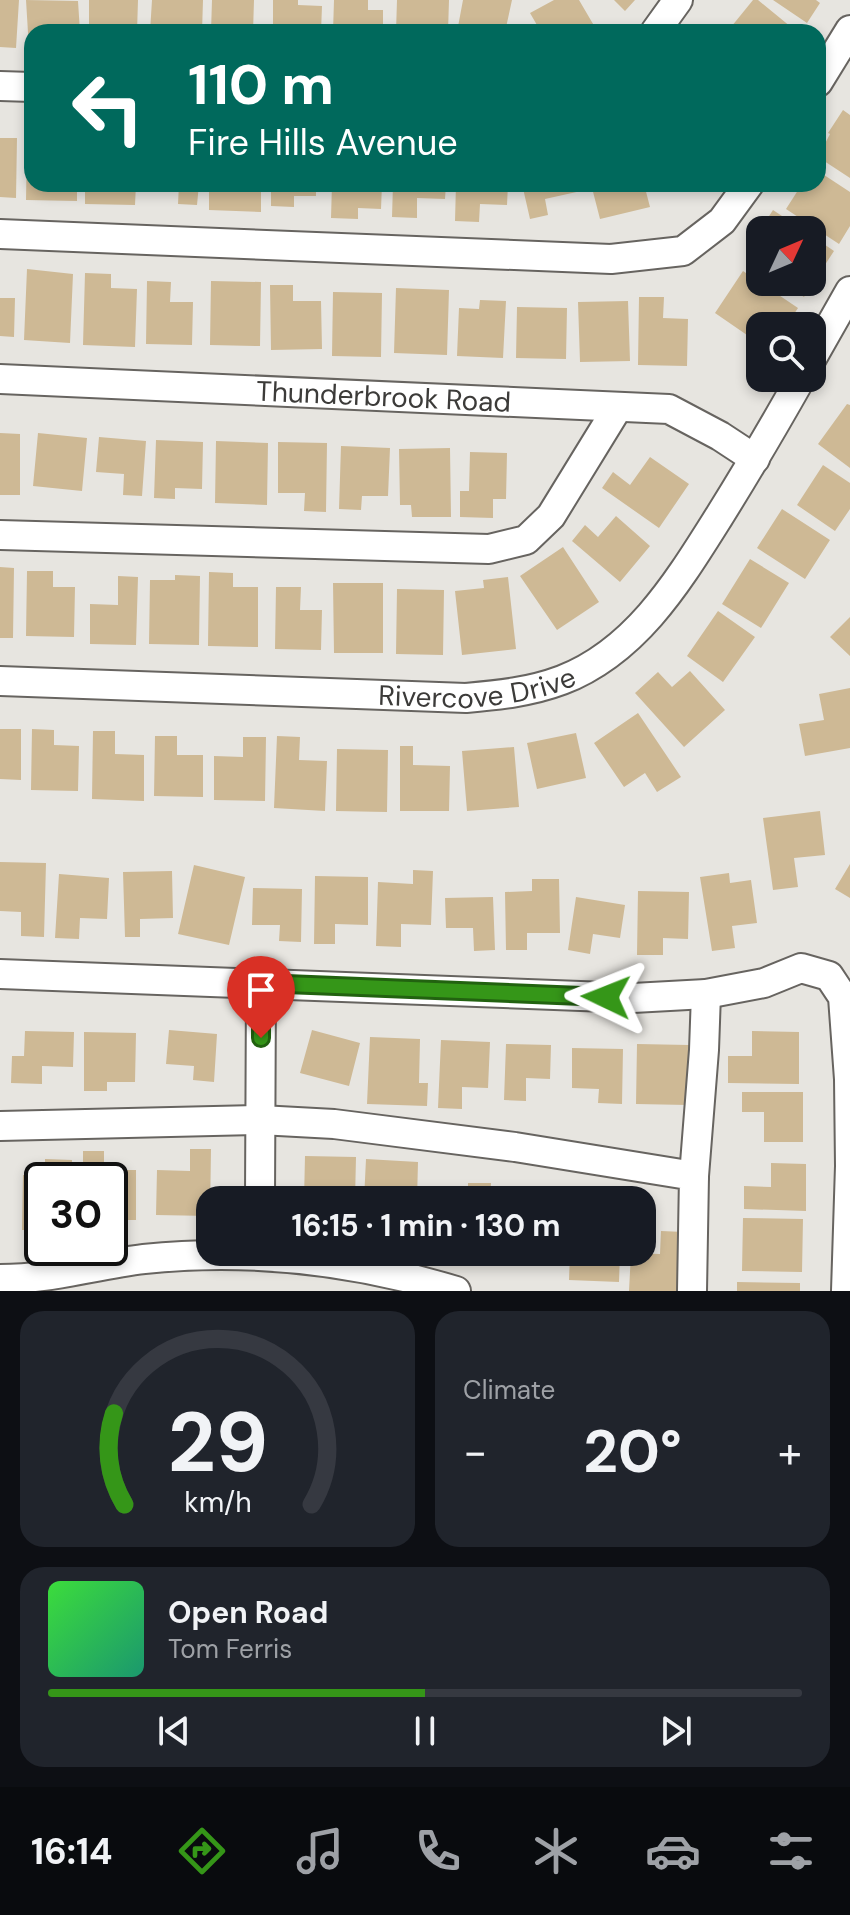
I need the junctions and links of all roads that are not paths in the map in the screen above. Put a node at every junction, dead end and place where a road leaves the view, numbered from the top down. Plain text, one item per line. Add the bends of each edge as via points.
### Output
1 (678, 0) edge
2 (661, 24) edge
3 (850, 30) edge
4 (826, 69) edge
5 (0, 86) edge
6 (24, 87) edge
7 (743, 192) edge
8 (0, 234) edge
9 (850, 291) edge
10 (826, 333) edge
11 (0, 379) edge
12 (793, 392) edge
13 (618, 407) junction
14 (755, 459) junction
15 (0, 535) edge
16 (0, 681) edge
17 (0, 974) edge
18 (261, 983) junction
19 (706, 994) junction
20 (260, 1120) junction
21 (0, 1126) edge
22 (694, 1176) junction
23 (260, 1186) edge
24 (196, 1256) edge
25 (355, 1266) edge
26 (0, 1279) edge
27 (35, 1285) edge
28 (456, 1291) edge
29 (692, 1291) edge
30 (846, 1291) edge

1 - 2 street
3 - 4 street
5 - 6 street
7 - 8 street via 722,221 683,251 611,259
9 - 10 street
11 - 13 street, Thunderbrook Road
12 - 14 street, Rivercove Drive
13 - 14 street, Thunderbrook Road via 669,409
13 - 15 street via 551,516 526,540 489,549
14 - 16 street, Rivercove Drive via 650,618 588,666 518,694 466,698
17 - 18 street
18 - 19 street via 633,998
18 - 20 street
19 - 22 street
19 - 30 street via 764,983 801,968 829,976 843,997 850,1166
20 - 21 street
20 - 22 street via 515,1147
20 - 23 street
22 - 29 street
24 - 27 street via 142,1259
25 - 28 street
26 - 27 street

